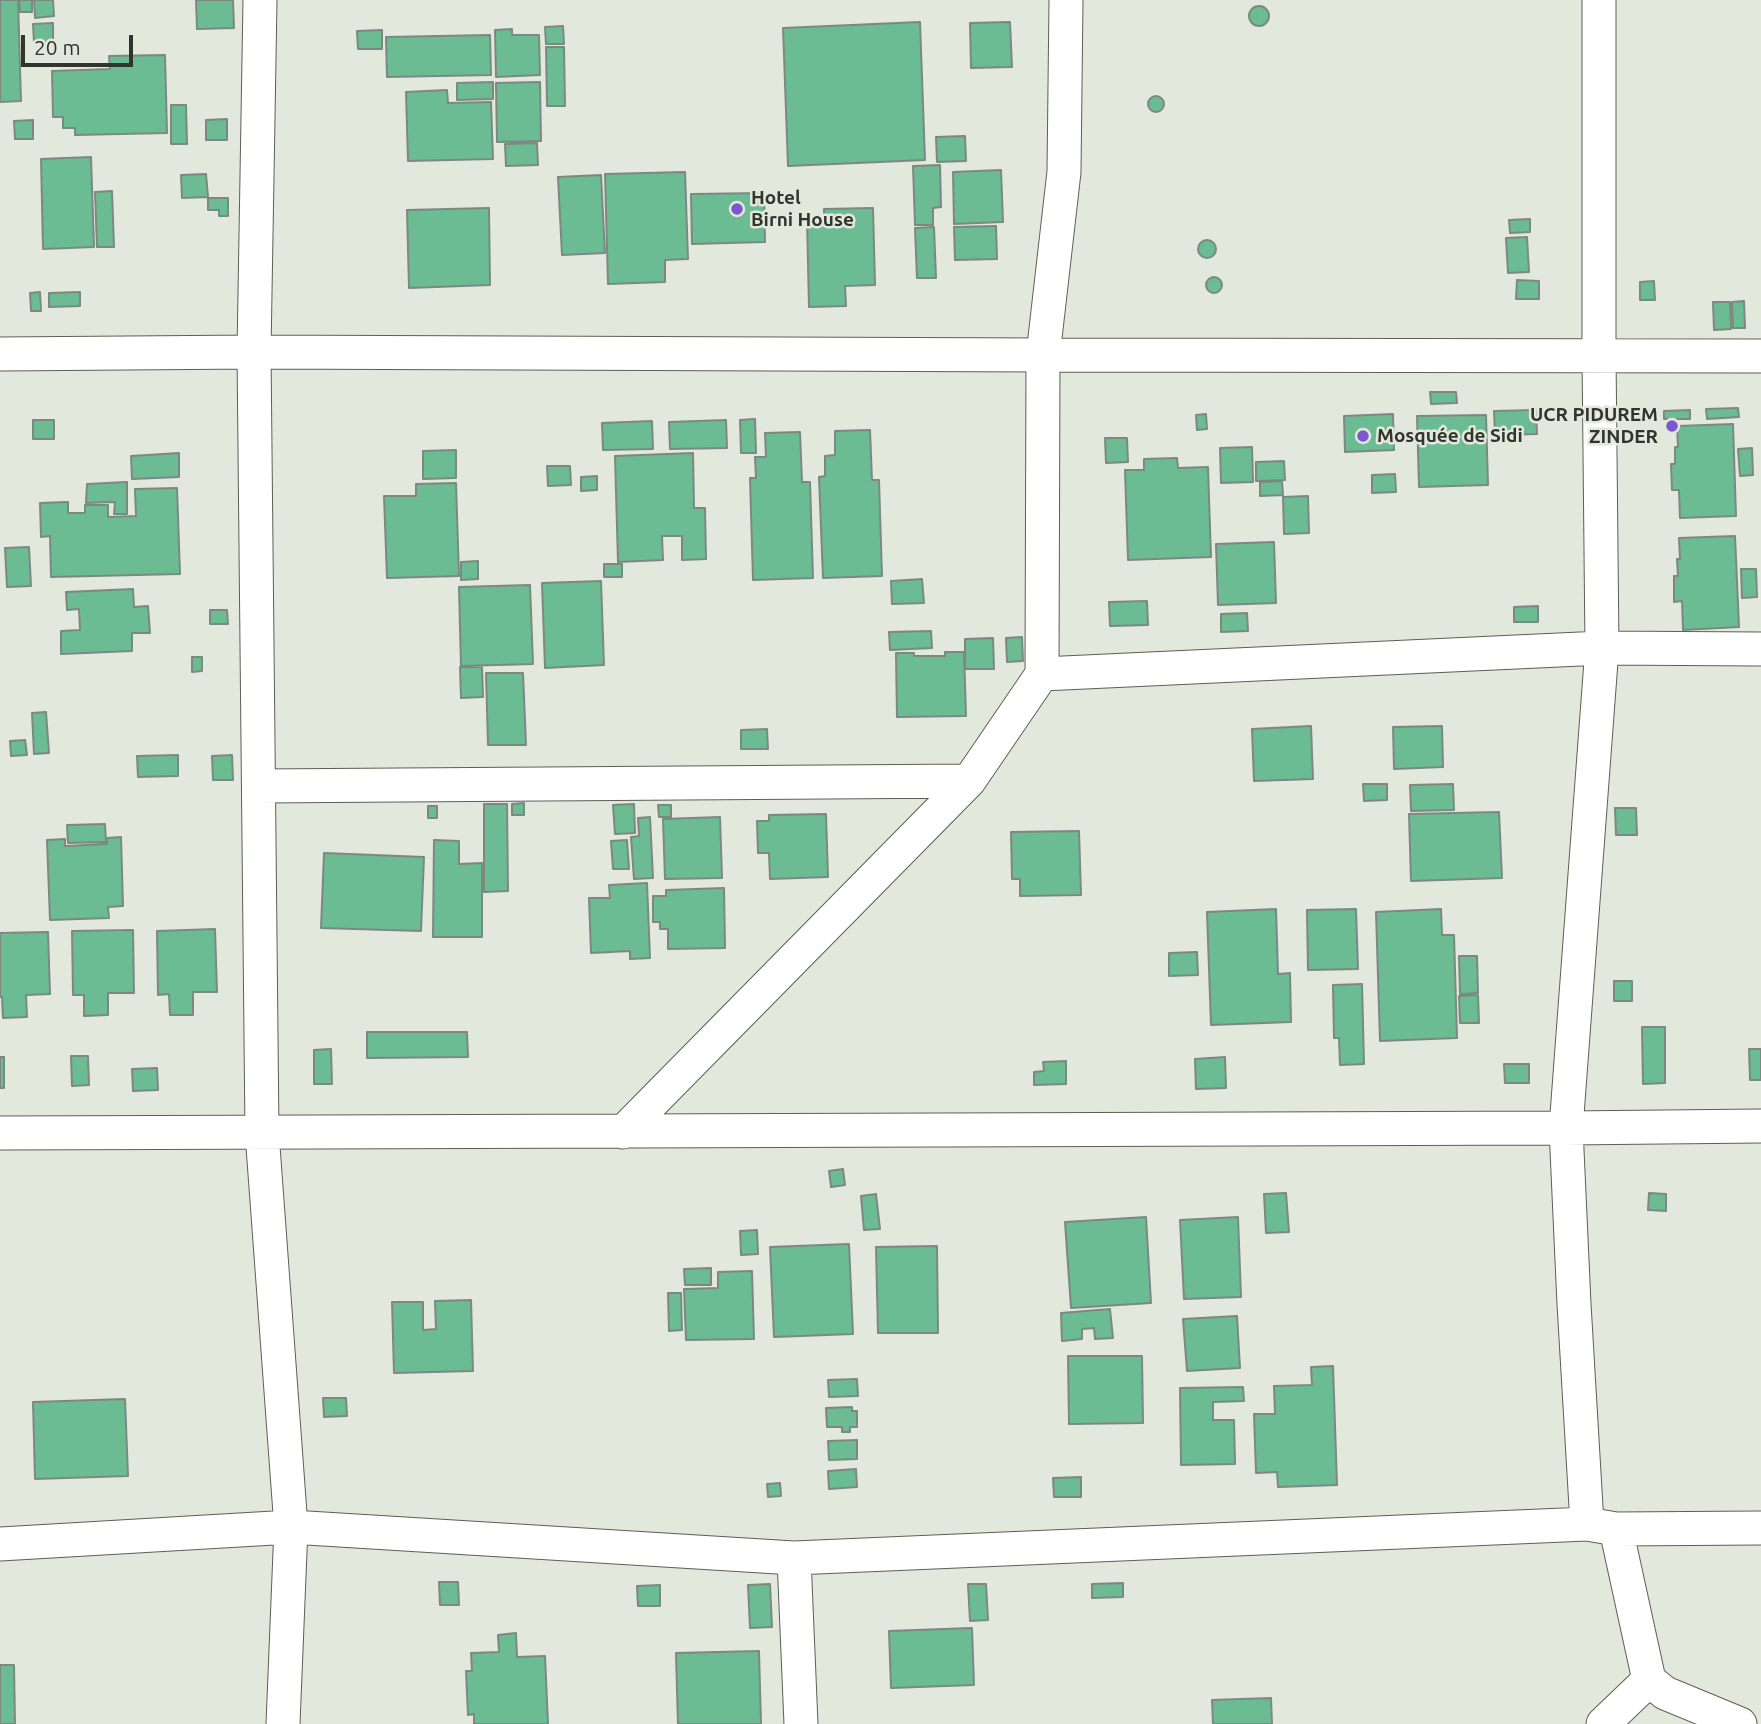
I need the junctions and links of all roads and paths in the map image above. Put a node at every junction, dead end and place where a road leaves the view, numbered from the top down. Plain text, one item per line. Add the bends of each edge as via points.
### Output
1 (260, 0) edge
2 (1066, 0) edge
3 (1599, 0) edge
4 (254, 352) junction
5 (0, 354) edge
6 (1043, 355) junction
7 (1599, 355) junction
8 (1761, 356) edge
9 (1602, 648) junction
10 (1761, 649) edge
11 (1042, 674) junction
12 (969, 781) junction
13 (259, 786) junction
14 (1761, 1126) edge
15 (1566, 1128) junction
16 (623, 1132) junction
17 (0, 1133) edge
18 (262, 1133) junction
19 (291, 1527) junction
20 (1602, 1527) junction
21 (1761, 1528) edge
22 (0, 1545) edge
23 (794, 1558) junction
24 (1649, 1679) junction
25 (283, 1724) edge
26 (801, 1724) edge
27 (1603, 1724) edge
28 (1740, 1724) edge

1 - 4 street
2 - 6 street via 1063,172
3 - 7 street
4 - 5 street
4 - 6 street
4 - 13 street
6 - 7 street
6 - 11 street
7 - 8 street
7 - 9 street
9 - 10 street
9 - 11 street
9 - 15 street
11 - 12 street
12 - 13 street
12 - 16 street
13 - 18 street
14 - 15 street
15 - 16 street
15 - 20 street via 1574,1304
16 - 18 street
17 - 18 street
18 - 19 street
19 - 22 street
19 - 23 street
19 - 25 street
20 - 21 street
20 - 23 street
20 - 24 street
23 - 26 street
24 - 27 street
24 - 28 street via 1665,1693

